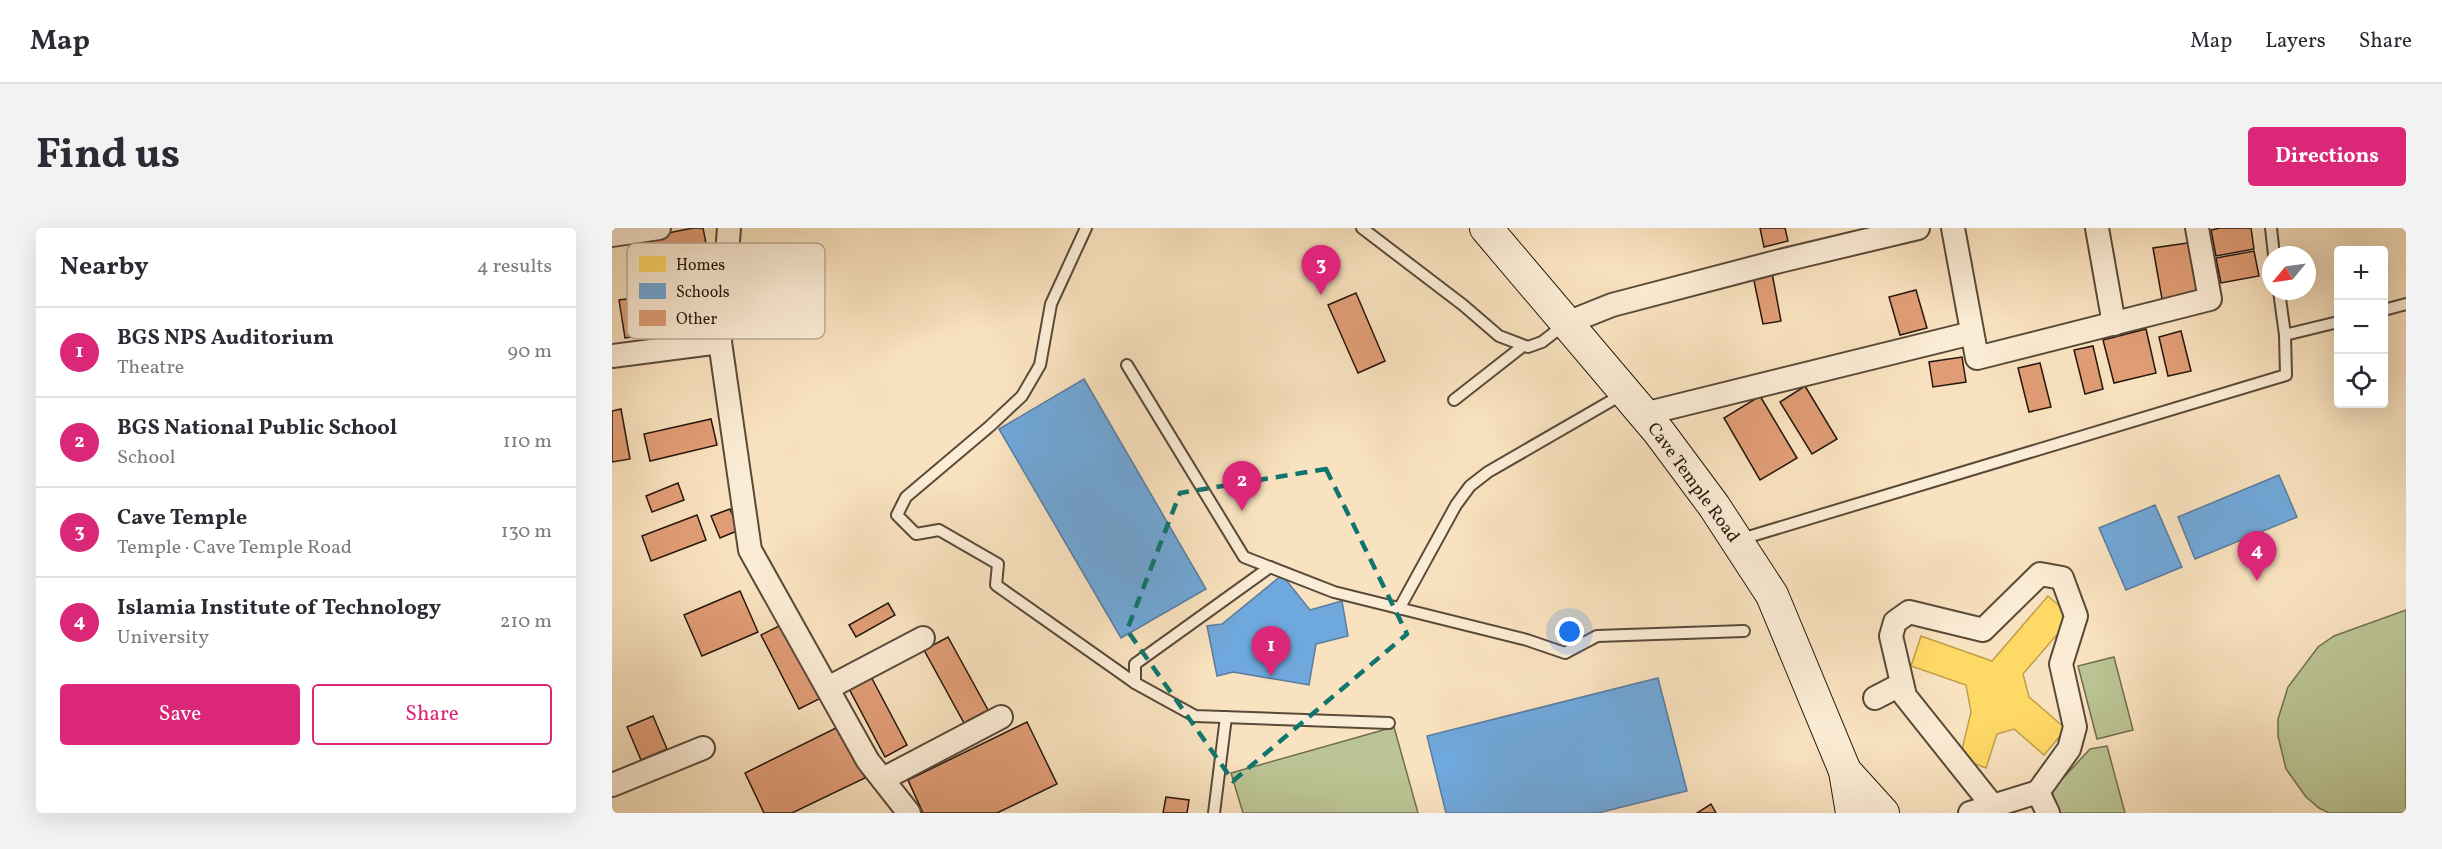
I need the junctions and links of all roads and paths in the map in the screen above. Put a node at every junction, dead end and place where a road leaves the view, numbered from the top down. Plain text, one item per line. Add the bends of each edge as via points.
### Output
1 (659, 228) edge
2 (729, 228) edge
3 (1086, 228) edge
4 (1362, 228) edge
5 (1486, 228) edge
6 (1918, 228) edge
7 (1953, 228) edge
8 (2097, 228) edge
9 (2197, 228) edge
10 (2271, 228) edge
11 (612, 235) edge
12 (728, 243) edge
13 (2273, 246) edge
14 (2280, 300) edge
15 (2406, 304) edge
16 (2388, 309) edge
17 (1567, 323) junction
18 (2334, 323) edge
19 (2114, 324) junction
20 (1972, 333) junction
21 (2284, 335) junction
22 (720, 339) edge
23 (720, 342) junction
24 (1523, 346) junction
25 (612, 356) edge
26 (1126, 365) dead end
27 (1454, 400) dead end
28 (1635, 403) junction
29 (1737, 540) junction
30 (1270, 567) junction
31 (1398, 609) junction
32 (1743, 631) dead end
33 (923, 638) dead end
34 (1135, 683) junction
35 (1902, 684) junction
36 (828, 688) junction
37 (1875, 698) dead end
38 (1001, 717) dead end
39 (1226, 717) junction
40 (1389, 723) dead end
41 (703, 748) dead end
42 (1845, 771) junction
43 (883, 779) junction
44 (612, 785) edge
45 (2038, 792) junction
46 (1994, 809) edge
47 (909, 813) edge
48 (1214, 813) edge
49 (1852, 813) edge
50 (1883, 813) edge
51 (1970, 813) edge
52 (2048, 813) edge

1 - 11 street
2 - 12 street
3 - 34 lane via 1051,304 1040,365 1022,396 906,497 897,515 916,534 939,530 998,564 996,585
4 - 24 lane via 1498,336
5 - 17 main road, Cave Temple Road
6 - 17 street via 1612,305
7 - 20 street
8 - 19 street
9 - 19 street via 2210,299
10 - 13 lane
14 - 21 lane
15 - 16 lane
17 - 24 lane via 1542,342
17 - 28 main road, Cave Temple Road
18 - 21 lane
19 - 20 street via 1977,358
20 - 28 street
21 - 29 lane via 2286,375
22 - 23 street
23 - 25 street
23 - 36 street via 750,550
24 - 27 lane
26 - 30 lane via 1244,556
28 - 29 main road, Cave Temple Road
28 - 31 lane via 1488,472 1470,486
29 - 42 main road, Cave Temple Road via 1772,595
30 - 31 lane via 1334,592
30 - 34 lane via 1135,664
31 - 32 lane via 1505,634 1565,653 1597,636
33 - 36 street
34 - 39 lane via 1195,716
35 - 37 street
35 - 45 street via 1891,636 1895,622 1910,612 1983,630 2040,574 2062,578 2076,616 2061,664 2075,727 2069,749
35 - 46 street via 1905,696
36 - 43 street via 868,761
38 - 43 street
39 - 40 lane
39 - 48 lane
41 - 44 street
42 - 49 main road, Cave Temple Road
42 - 50 main road, Cave Temple Road
43 - 47 street
45 - 46 street
45 - 52 street
46 - 51 street

